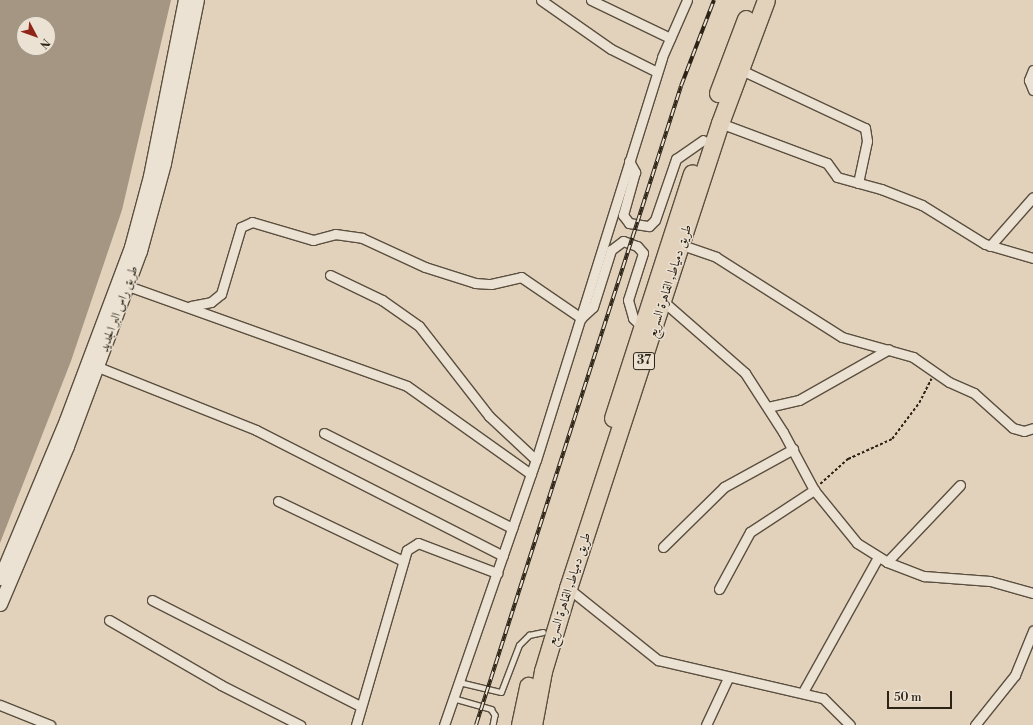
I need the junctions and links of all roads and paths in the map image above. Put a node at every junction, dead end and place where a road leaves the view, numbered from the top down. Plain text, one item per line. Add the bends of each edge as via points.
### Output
1 (185, 0) edge
2 (197, 0) edge
3 (541, 0) edge
4 (592, 0) edge
5 (687, 0) edge
6 (754, 0) edge
7 (766, 0) edge
8 (670, 38) junction
9 (739, 69) junction
10 (1033, 70) edge
11 (657, 72) junction
12 (1033, 90) edge
13 (720, 123) junction
14 (703, 140) junction
15 (629, 161) junction
16 (858, 183) junction
17 (1033, 197) edge
18 (682, 245) junction
19 (990, 246) junction
20 (1033, 258) edge
21 (330, 275) dead end
22 (128, 286) junction
23 (664, 302) junction
24 (191, 306) junction
25 (581, 318) junction
26 (642, 326) junction
27 (889, 349) junction
28 (98, 367) junction
29 (934, 372) junction
30 (768, 407) junction
31 (1033, 428) edge
32 (324, 433) dead end
33 (793, 449) junction
34 (536, 460) junction
35 (531, 474) junction
36 (960, 485) dead end
37 (814, 490) junction
38 (278, 500) dead end
39 (512, 528) junction
40 (663, 547) dead end
41 (503, 556) junction
42 (878, 557) junction
43 (404, 561) junction
44 (887, 562) junction
45 (497, 573) junction
46 (3, 583) edge
47 (568, 588) junction
48 (719, 589) dead end
49 (1032, 592) edge
50 (152, 600) dead end
51 (0, 604) edge
52 (109, 620) dead end
53 (1033, 631) edge
54 (543, 632) junction
55 (728, 678) junction
56 (459, 682) junction
57 (803, 692) junction
58 (453, 698) junction
59 (0, 705) edge
60 (360, 706) junction
61 (50, 725) edge
62 (300, 725) edge
63 (356, 725) edge
64 (444, 725) edge
65 (493, 725) edge
66 (520, 725) edge
67 (533, 725) edge
68 (706, 725) edge
69 (850, 725) edge
70 (975, 725) edge

1 - 46 main road, طريق راس البر الجديد via 150,176 130,247
2 - 22 main road, طريق راس البر الجديد via 160,180
3 - 11 street via 611,49
4 - 8 street
5 - 8 street
6 - 14 highway, طريق دمياط, القاهرة السريع / 37
7 - 9 highway, طريق دمياط, القاهرة السريع / 37
8 - 11 street
9 - 13 highway, طريق دمياط, القاهرة السريع / 37
9 - 16 street via 865,128 867,141
10 - 12 street via 1030,80
11 - 15 street
13 - 16 street via 827,163 837,177
13 - 18 highway, طريق دمياط, القاهرة السريع / 37
14 - 15 street via 676,159 655,220 649,226 629,223 623,215 635,172
14 - 26 highway, طريق دمياط, القاهرة السريع / 37
15 - 25 street
16 - 19 street via 934,211
17 - 19 street
18 - 23 highway, طريق دمياط, القاهرة السريع / 37
18 - 27 street via 716,258 842,337
19 - 20 street
21 - 34 street via 382,300 419,326 489,416
22 - 24 street
22 - 28 main road, طريق راس البر الجديد
23 - 30 street via 735,363
23 - 47 highway, طريق دمياط, القاهرة السريع / 37
24 - 25 street via 210,302 221,294 241,227 252,222 313,240 335,234 362,238 432,270 475,283 491,284 520,277
24 - 35 street via 407,386
25 - 26 street via 593,307 612,250 623,241 637,246 643,252 628,300 633,318
25 - 34 street
26 - 54 highway, طريق دمياط, القاهرة السريع / 37
27 - 29 street via 913,357
27 - 30 street via 799,400
28 - 41 street via 256,430
28 - 46 main road, طريق راس البر الجديد
29 - 31 street via 974,393 1013,428 1024,431
29 - 37 path via 920,403 896,435 840,464
30 - 33 street
32 - 39 street
33 - 37 street
33 - 40 street via 724,487
34 - 35 street
35 - 39 street
36 - 44 street
37 - 42 street via 845,531
37 - 48 street via 750,532
38 - 43 street
39 - 41 street
41 - 45 street
42 - 44 street
42 - 57 street
43 - 45 street via 407,550 418,543
43 - 60 street
44 - 49 street via 924,576 990,581
45 - 56 street
46 - 51 main road, طريق راس البر الجديد
47 - 55 street via 653,658
47 - 67 highway, طريق دمياط, القاهرة السريع / 37 via 543,671
50 - 60 street
52 - 62 street via 221,685
53 - 70 street via 1015,675
54 - 56 lane via 529,635 519,645 501,692
54 - 66 highway, طريق دمياط, القاهرة السريع / 37
55 - 57 street
55 - 68 street
56 - 58 street
57 - 69 street via 830,702
58 - 64 street
58 - 65 lane via 491,709 495,716
59 - 61 street
60 - 63 street

